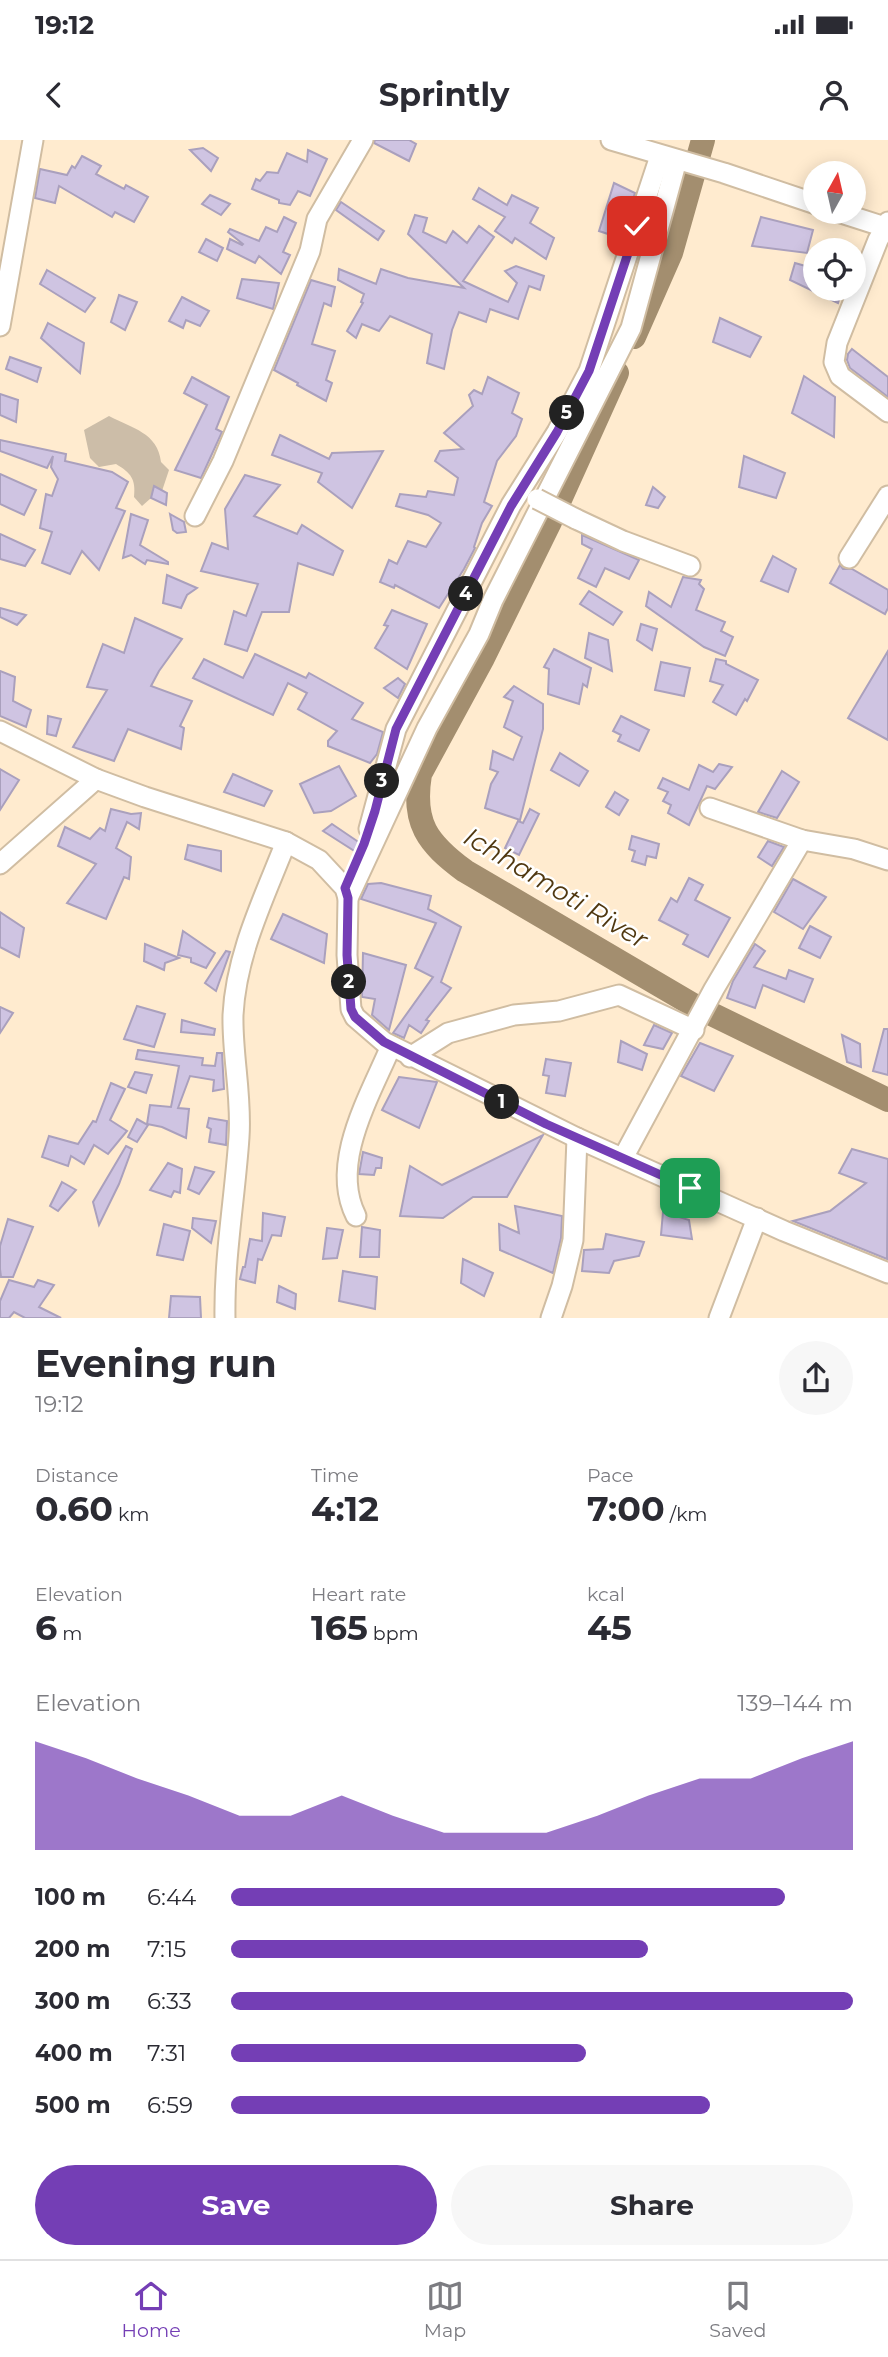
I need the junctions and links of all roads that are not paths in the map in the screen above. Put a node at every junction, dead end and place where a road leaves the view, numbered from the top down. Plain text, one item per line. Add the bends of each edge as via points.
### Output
1 (33, 140) edge
2 (363, 140) edge
3 (611, 140) edge
4 (668, 158) junction
5 (803, 200) edge
6 (866, 222) edge
7 (885, 229) edge
8 (0, 326) edge
9 (888, 412) edge
10 (529, 495) junction
11 (888, 496) edge
12 (195, 516) dead end
13 (849, 558) dead end
14 (690, 566) dead end
15 (0, 731) edge
16 (96, 779) junction
17 (710, 808) dead end
18 (802, 840) junction
19 (286, 842) junction
20 (888, 860) edge
21 (0, 864) edge
22 (347, 893) junction
23 (694, 1029) junction
24 (391, 1046) junction
25 (411, 1057) junction
26 (577, 1138) junction
27 (624, 1158) junction
28 (356, 1216) dead end
29 (757, 1218) junction
30 (888, 1273) edge
31 (225, 1318) edge
32 (551, 1318) edge
33 (719, 1318) edge

1 - 8 street
2 - 12 street via 317,219 310,251 223,461
3 - 4 street
4 - 5 street
4 - 10 street via 589,371
4 - 22 street via 631,328
6 - 7 street
7 - 9 street via 837,343 834,362 840,376
10 - 14 street, bridge via 623,541
10 - 22 street via 483,559 396,729
11 - 13 street
15 - 16 street
16 - 19 street
16 - 21 street
17 - 18 street
18 - 20 street
18 - 23 street
19 - 22 street via 320,860
19 - 31 street via 238,970 233,1015 239,1134
22 - 24 street via 351,1009
23 - 25 street via 619,995 448,1033
23 - 27 street
24 - 25 street
24 - 28 street via 364,1108 350,1156 349,1202
25 - 26 street
26 - 27 street
26 - 32 street via 573,1240
27 - 29 street
29 - 30 street
29 - 33 street

